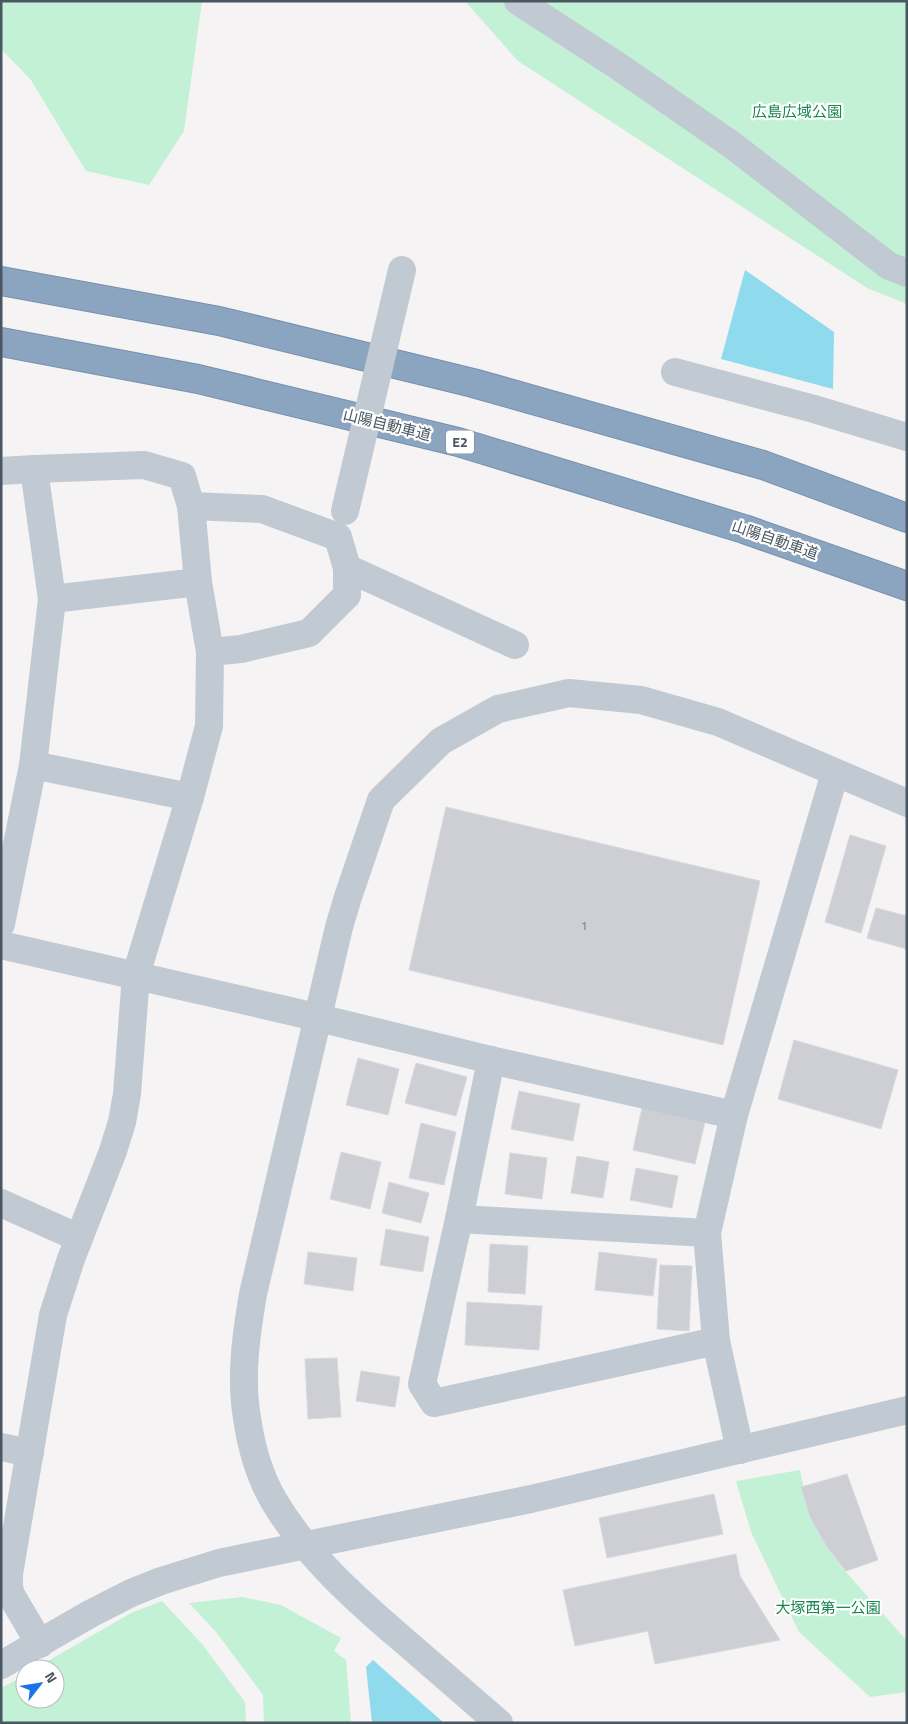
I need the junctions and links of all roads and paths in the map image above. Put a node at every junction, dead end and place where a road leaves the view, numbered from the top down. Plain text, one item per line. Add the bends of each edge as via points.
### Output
1 (518, 1) edge
2 (404, 262) dead end
3 (907, 273) edge
4 (1, 281) edge
5 (1, 342) edge
6 (675, 372) dead end
7 (907, 438) edge
8 (34, 469) junction
9 (1, 471) edge
10 (191, 506) junction
11 (907, 518) edge
12 (338, 537) junction
13 (347, 568) junction
14 (198, 582) junction
15 (907, 586) edge
16 (52, 599) junction
17 (516, 644) dead end
18 (210, 652) junction
19 (33, 765) junction
20 (836, 773) junction
21 (190, 797) junction
22 (907, 803) edge
23 (1, 924) edge
24 (1, 945) edge
25 (136, 975) junction
26 (317, 1018) junction
27 (491, 1060) junction
28 (734, 1115) junction
29 (1, 1202) edge
30 (459, 1219) junction
31 (707, 1233) junction
32 (79, 1238) junction
33 (716, 1342) junction
34 (907, 1410) edge
35 (1, 1446) edge
36 (740, 1450) junction
37 (30, 1453) junction
38 (304, 1545) junction
39 (40, 1644) junction
40 (1, 1665) edge
41 (499, 1723) edge

1 - 3 street via 732,145 889,266
2 - 12 street, bridge
4 - 11 highway via 219,321 473,383 763,465
5 - 15 highway, 山陽自動車道 / E2 via 198,379 458,442 744,529
6 - 7 street
8 - 9 street
8 - 10 street via 144,465 182,476
8 - 16 street
10 - 12 street via 262,509
10 - 14 street
12 - 13 street
13 - 17 street
13 - 18 street via 347,595 309,633 241,649
14 - 16 street
14 - 18 street
16 - 19 street
18 - 21 street via 209,726
19 - 21 street
19 - 23 street
20 - 22 street
20 - 26 street via 718,722 640,700 570,693 498,709 441,740 380,800 348,897
20 - 28 street
21 - 25 street
24 - 25 street
25 - 26 street
25 - 32 street via 122,1122
26 - 27 street
26 - 38 street via 253,1294 244,1370 247,1420 263,1478 272,1499
27 - 28 street
27 - 30 street
28 - 31 street
29 - 32 street
30 - 31 street
30 - 33 street via 422,1384 434,1403
31 - 33 street
32 - 37 street via 53,1315
33 - 36 street
34 - 36 street
35 - 37 street
36 - 38 street
37 - 39 street via 9,1587
38 - 39 street via 219,1563 161,1581 103,1607
38 - 41 street via 377,1617
39 - 40 street

